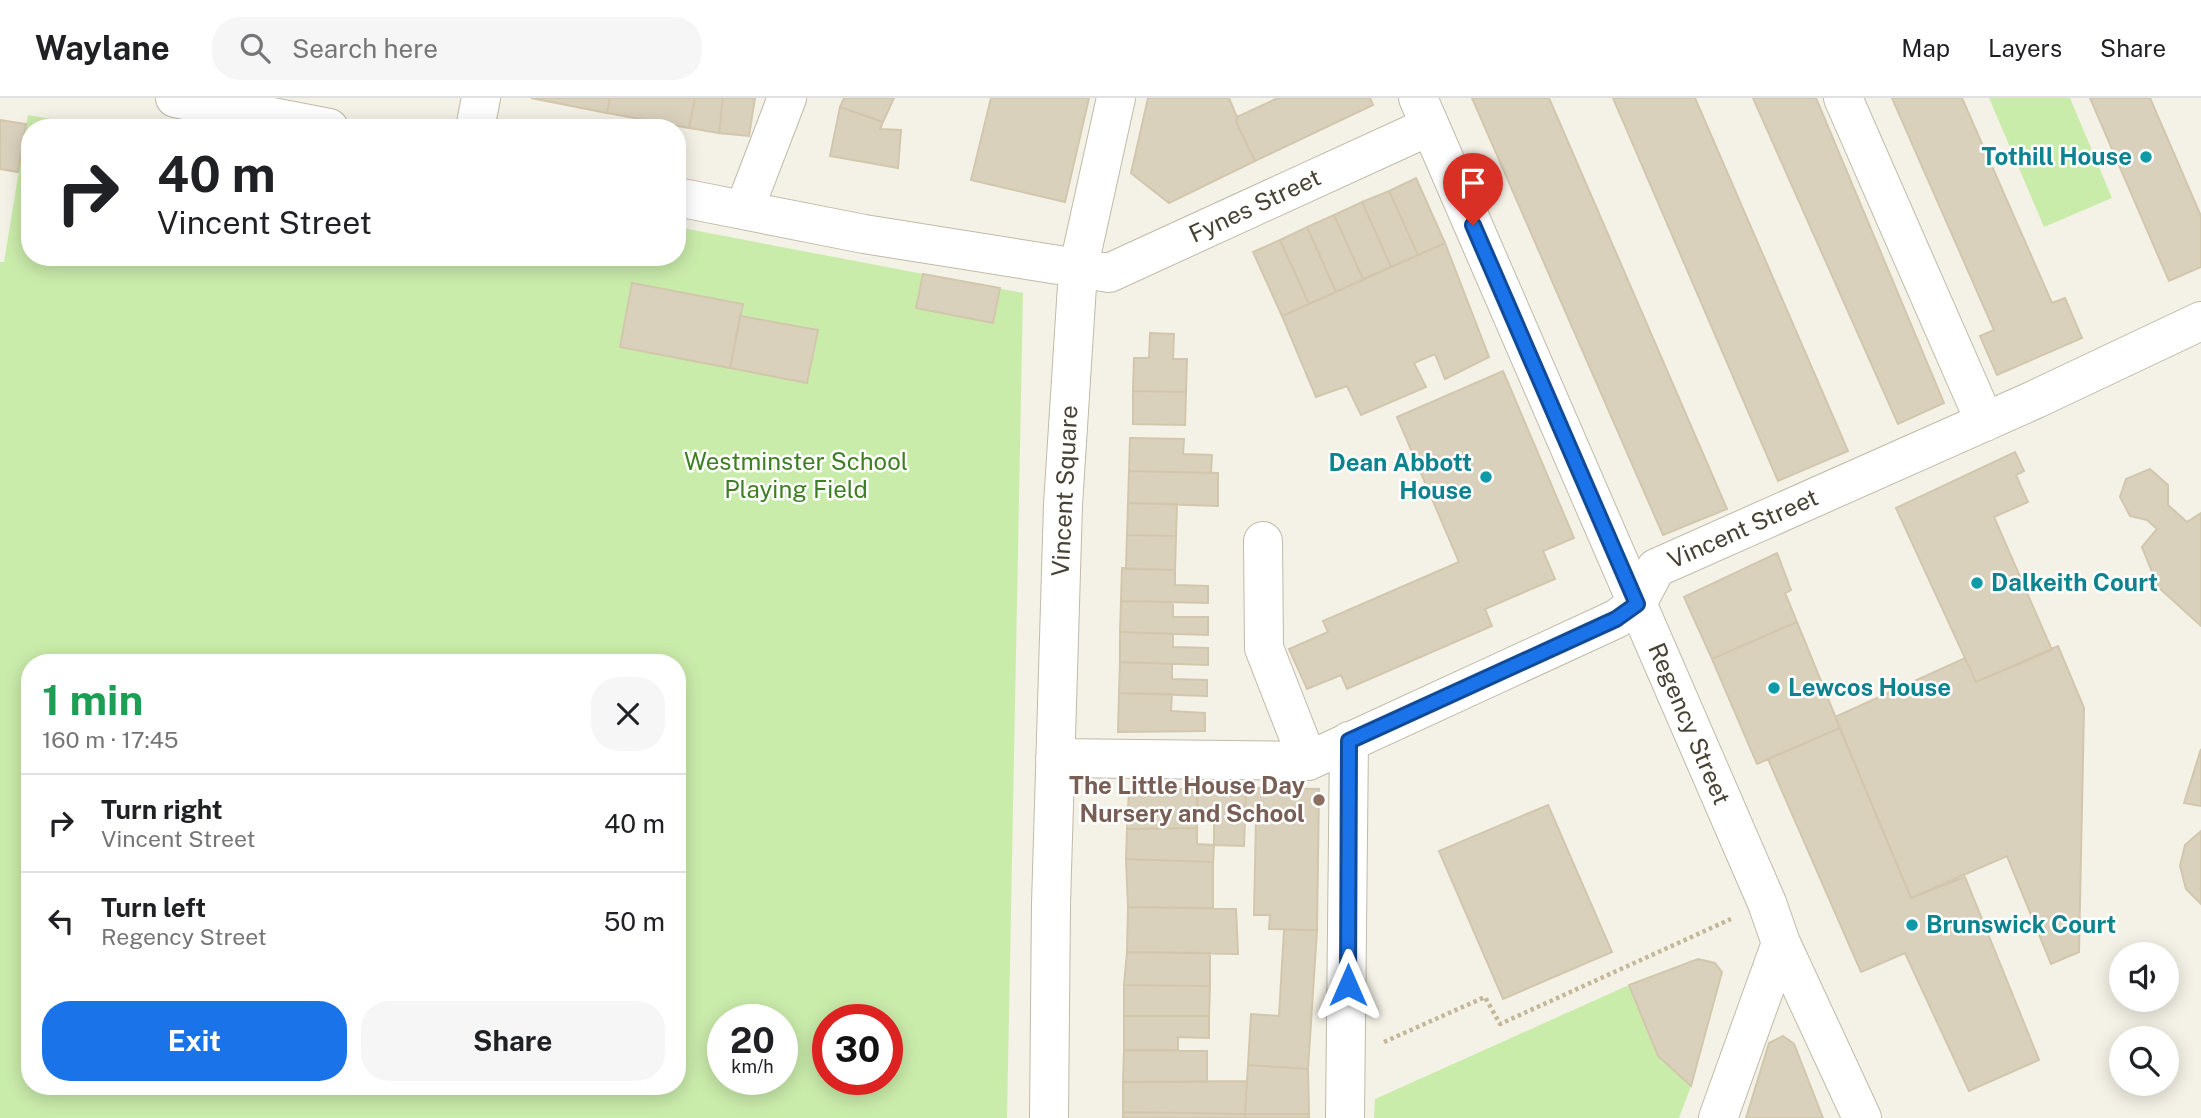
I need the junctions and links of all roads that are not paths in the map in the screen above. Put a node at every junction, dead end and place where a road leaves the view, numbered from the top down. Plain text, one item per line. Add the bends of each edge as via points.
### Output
1 (175, 98) edge
2 (481, 98) edge
3 (787, 98) edge
4 (1116, 98) edge
5 (1843, 98) edge
6 (1424, 112) edge
7 (283, 119) edge
8 (477, 119) edge
9 (686, 199) edge
10 (744, 210) junction
11 (1078, 270) junction
12 (2201, 321) edge
13 (1985, 422) junction
14 (1264, 541) dead end
15 (1637, 604) junction
16 (1349, 741) junction
17 (1055, 758) junction
18 (1308, 761) junction
19 (1780, 943) junction
20 (1049, 1118) edge
21 (1345, 1118) edge
22 (1718, 1118) edge
23 (1862, 1118) edge

1 - 7 street
2 - 8 street
3 - 10 street
4 - 11 street, Vincent Square
5 - 13 street
6 - 11 street, Fynes Street via 1109,273
6 - 15 street, Regency Street
9 - 10 street
10 - 11 street
11 - 17 street, Vincent Square via 1063,505
12 - 13 street, Vincent Street
13 - 15 street, Vincent Street via 1656,568
14 - 18 street via 1264,648
15 - 16 street, Vincent Street via 1616,619
15 - 19 street, Regency Street via 1767,903
16 - 18 street, Vincent Street
16 - 21 street
17 - 18 street, Vincent Street
17 - 20 street, Vincent Square
19 - 22 street
19 - 23 street, Regency Street

